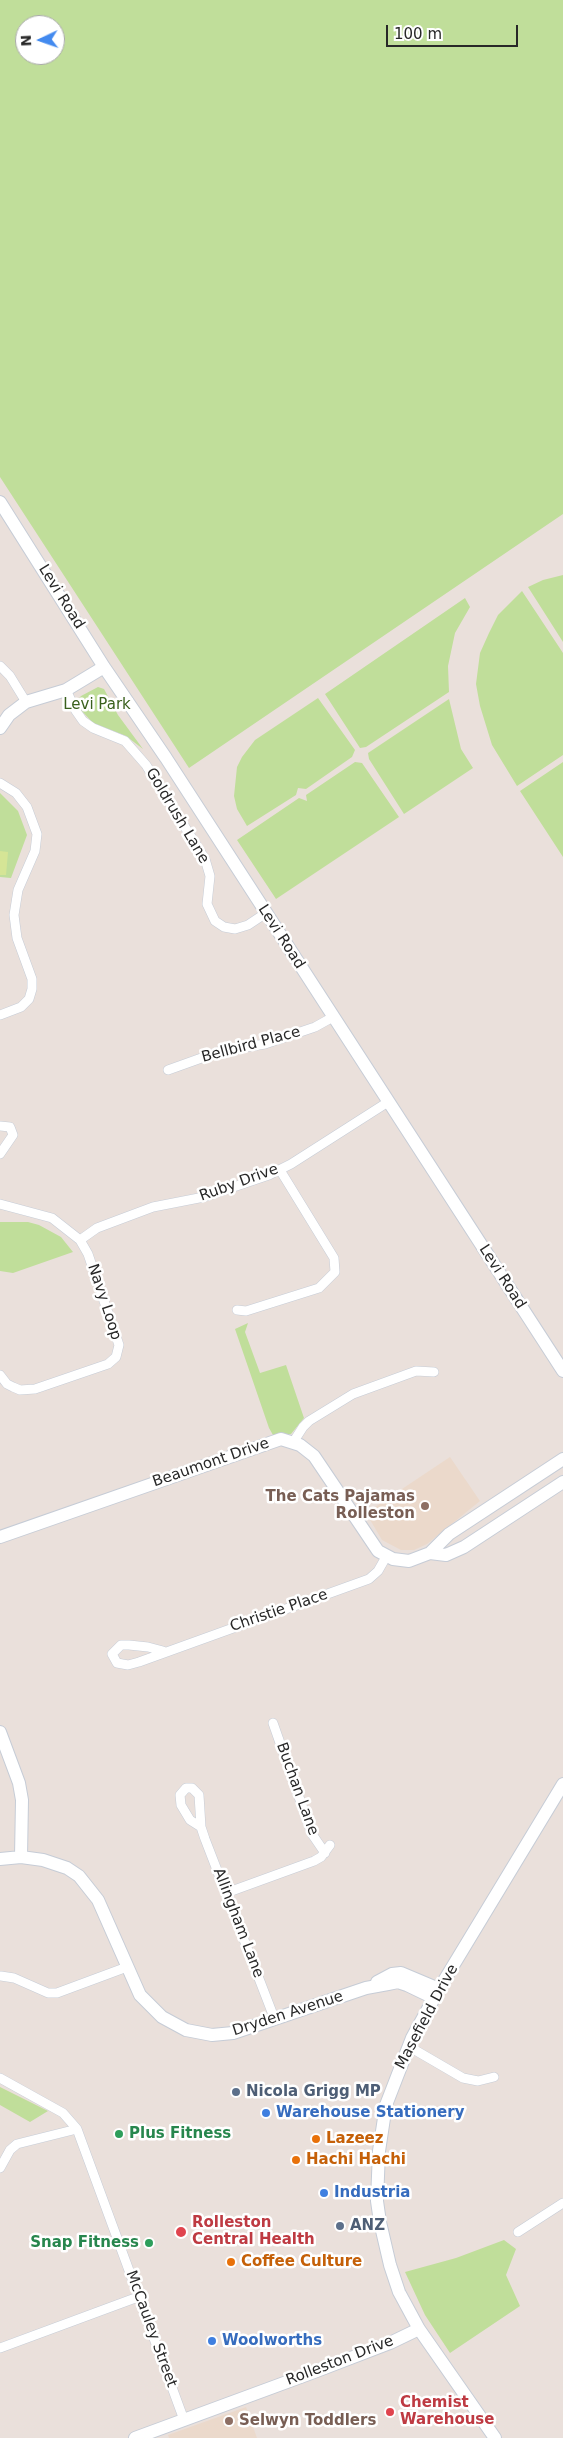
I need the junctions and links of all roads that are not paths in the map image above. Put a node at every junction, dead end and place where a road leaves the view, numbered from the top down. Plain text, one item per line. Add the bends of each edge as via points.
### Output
1 (0, 502) edge
2 (0, 666) edge
3 (104, 667) junction
4 (66, 690) junction
5 (26, 702) junction
6 (0, 728) edge
7 (0, 783) edge
8 (266, 914) junction
9 (0, 1015) edge
10 (333, 1017) junction
11 (168, 1070) dead end
12 (388, 1102) junction
13 (0, 1126) edge
14 (0, 1154) edge
15 (280, 1170) junction
16 (0, 1204) edge
17 (80, 1240) junction
18 (237, 1310) dead end
19 (563, 1371) edge
20 (434, 1372) dead end
21 (0, 1375) edge
22 (294, 1442) junction
23 (563, 1459) edge
24 (563, 1482) edge
25 (510, 1494) junction
26 (520, 1510) junction
27 (0, 1537) edge
28 (430, 1553) junction
29 (386, 1557) junction
30 (163, 1652) junction
31 (272, 1722) dead end
32 (0, 1732) edge
33 (563, 1784) edge
34 (201, 1827) dead end
35 (20, 1857) junction
36 (0, 1859) edge
37 (226, 1893) junction
38 (127, 1968) junction
39 (1, 1976) dead end
40 (436, 1994) junction
41 (275, 2020) junction
42 (408, 2046) junction
43 (494, 2077) dead end
44 (0, 2078) edge
45 (76, 2129) junction
46 (0, 2168) edge
47 (563, 2203) edge
48 (518, 2232) dead end
49 (138, 2296) junction
50 (419, 2329) junction
51 (0, 2348) edge
52 (184, 2420) junction
53 (135, 2438) edge
54 (494, 2438) edge

1 - 3 main road, Levi Road
2 - 5 street
3 - 4 main road
3 - 8 main road, Levi Road
4 - 5 main road
4 - 8 street, Goldrush Lane via 83,721 125,742 146,765 205,858 210,876 207,904 215,920 224,927 235,929
5 - 6 main road via 9,715
7 - 9 street via 16,793 27,807 37,834 35,851 18,890 14,915 17,938 32,979 32,989 29,999 21,1007
8 - 10 main road, Levi Road
10 - 11 street, Bellbird Place via 315,1027 265,1044 222,1052
10 - 12 main road, Levi Road
12 - 15 street, Ruby Drive
12 - 19 main road, Levi Road
13 - 14 street via 10,1127 13,1135
15 - 17 street, Ruby Drive via 204,1198 153,1207 97,1228
15 - 18 street via 334,1258 335,1272 319,1288 246,1311
16 - 17 street, Navy Loop via 52,1218
17 - 21 street, Navy Loop via 118,1339 119,1352 108,1364 35,1389 20,1390 7,1384
20 - 22 street via 416,1371 353,1394 309,1421
22 - 27 main road, Beaumont Drive via 274,1440
22 - 29 main road via 314,1456 370,1541
23 - 25 main road
24 - 26 main road
25 - 26 main road
25 - 28 main road via 449,1534
26 - 28 main road via 454,1552
28 - 29 main road via 409,1560
29 - 30 street, Christie Place via 370,1579
30 - 30 street, Christie Place via 128,1665 117,1663 112,1654 121,1645
31 - 37 street, Buchan Lane via 312,1834 328,1849 314,1861
32 - 35 main road via 22,1800
33 - 40 main road, Masefield Drive
34 - 37 street, Allingham Lane
35 - 36 main road, Dryden Avenue
35 - 38 main road, Dryden Avenue via 67,1868 79,1876 98,1900
37 - 41 street, Allingham Lane
38 - 39 street via 57,1993 48,1993 14,1978
38 - 41 main road, Dryden Avenue via 149,2005 168,2021 186,2030 227,2034
40 - 41 main road, Dryden Avenue via 402,1973 392,1974 366,1988
40 - 42 main road, Masefield Drive
42 - 43 street via 462,2078 478,2081
42 - 50 main road, Masefield Drive via 386,2105 379,2151 377,2201 390,2266 399,2292
44 - 45 street, McCauley Street via 63,2113
45 - 46 street via 17,2144
45 - 49 street, McCauley Street
47 - 48 street
49 - 51 street
49 - 52 street, McCauley Street
50 - 52 main road, Rolleston Drive
50 - 54 main road
52 - 53 main road, Rolleston Drive

